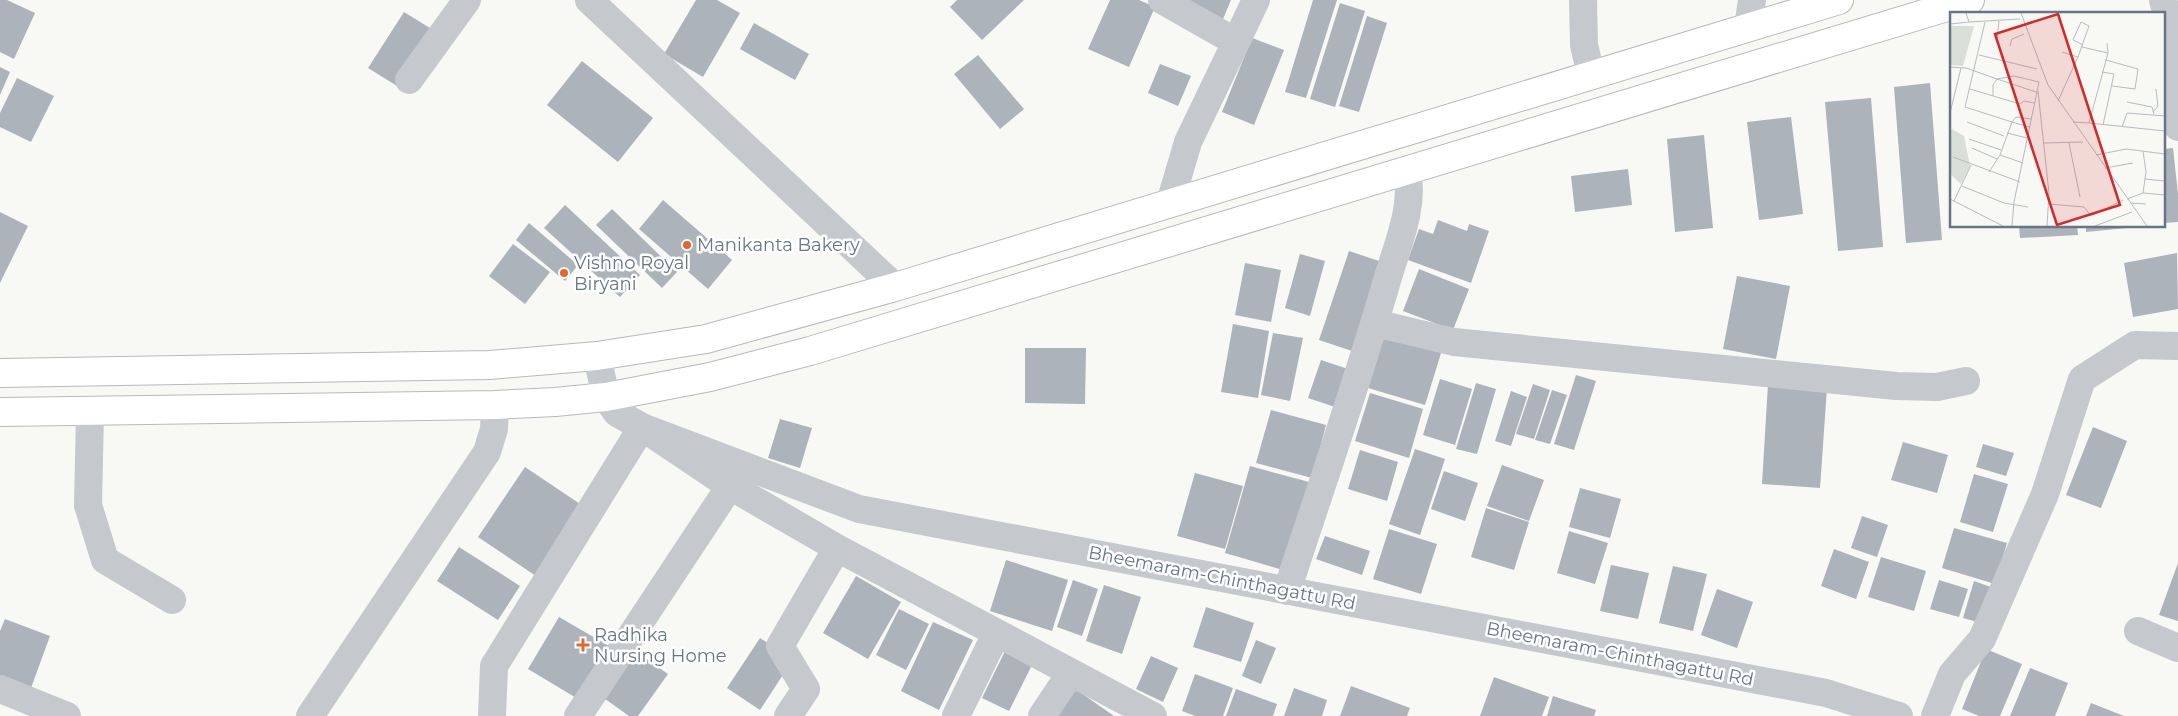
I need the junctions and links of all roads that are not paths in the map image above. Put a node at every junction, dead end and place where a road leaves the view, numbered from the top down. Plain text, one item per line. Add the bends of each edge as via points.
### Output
1 (467, 0) edge
2 (589, 0) edge
3 (1162, 0) edge
4 (1256, 0) edge
5 (1583, 0) edge
6 (1752, 0) edge
7 (1839, 0) edge
8 (1970, 0) edge
9 (2163, 0) edge
10 (1748, 28) junction
11 (1236, 42) junction
12 (1591, 75) junction
13 (409, 80) dead end
14 (2178, 127) edge
15 (1407, 171) junction
16 (1170, 203) junction
17 (895, 287) junction
18 (1374, 323) junction
19 (2178, 346) edge
20 (597, 356) junction
21 (0, 373) edge
22 (1966, 381) dead end
23 (606, 396) junction
24 (495, 405) junction
25 (0, 412) edge
26 (90, 412) junction
27 (642, 427) junction
28 (730, 486) junction
29 (837, 548) junction
30 (1287, 591) junction
31 (172, 600) dead end
32 (2138, 631) dead end
33 (996, 634) junction
34 (2178, 648) edge
35 (1070, 674) junction
36 (0, 689) edge
37 (67, 716) edge
38 (310, 716) edge
39 (492, 716) edge
40 (578, 716) edge
41 (788, 716) edge
42 (956, 716) edge
43 (1042, 716) edge
44 (1153, 716) edge
45 (1899, 716) edge
46 (1935, 716) edge

1 - 13 street
2 - 17 street
3 - 11 street
4 - 11 street
5 - 12 street via 1584,45
6 - 10 street
7 - 10 highway
8 - 15 highway
9 - 14 street via 2168,18
10 - 12 highway
11 - 16 street via 1188,142
12 - 16 highway
15 - 18 street via 1410,186 1407,213
15 - 23 highway via 818,348 710,377
16 - 17 highway
17 - 20 highway via 706,339
18 - 22 street via 1454,342 1876,384 1937,387
18 - 30 street
19 - 46 street via 2135,345 2082,379 2045,494 1986,630 1952,674
20 - 21 highway via 490,365
20 - 23 street, Bheemaram-Chinthagattu Rd
23 - 24 highway
23 - 27 street, Bheemaram-Chinthagattu Rd via 617,413
24 - 26 highway
24 - 38 street via 494,429 487,452
25 - 26 highway
26 - 31 street via 88,505 105,560
27 - 28 street
27 - 30 street, Bheemaram-Chinthagattu Rd via 858,509
27 - 39 street via 494,666
28 - 29 street
28 - 40 street
29 - 33 street
29 - 41 street via 780,646 806,690
30 - 45 street, Bheemaram-Chinthagattu Rd via 1826,693
32 - 34 street
33 - 35 street
33 - 42 street
35 - 43 street
35 - 44 street
36 - 37 street

